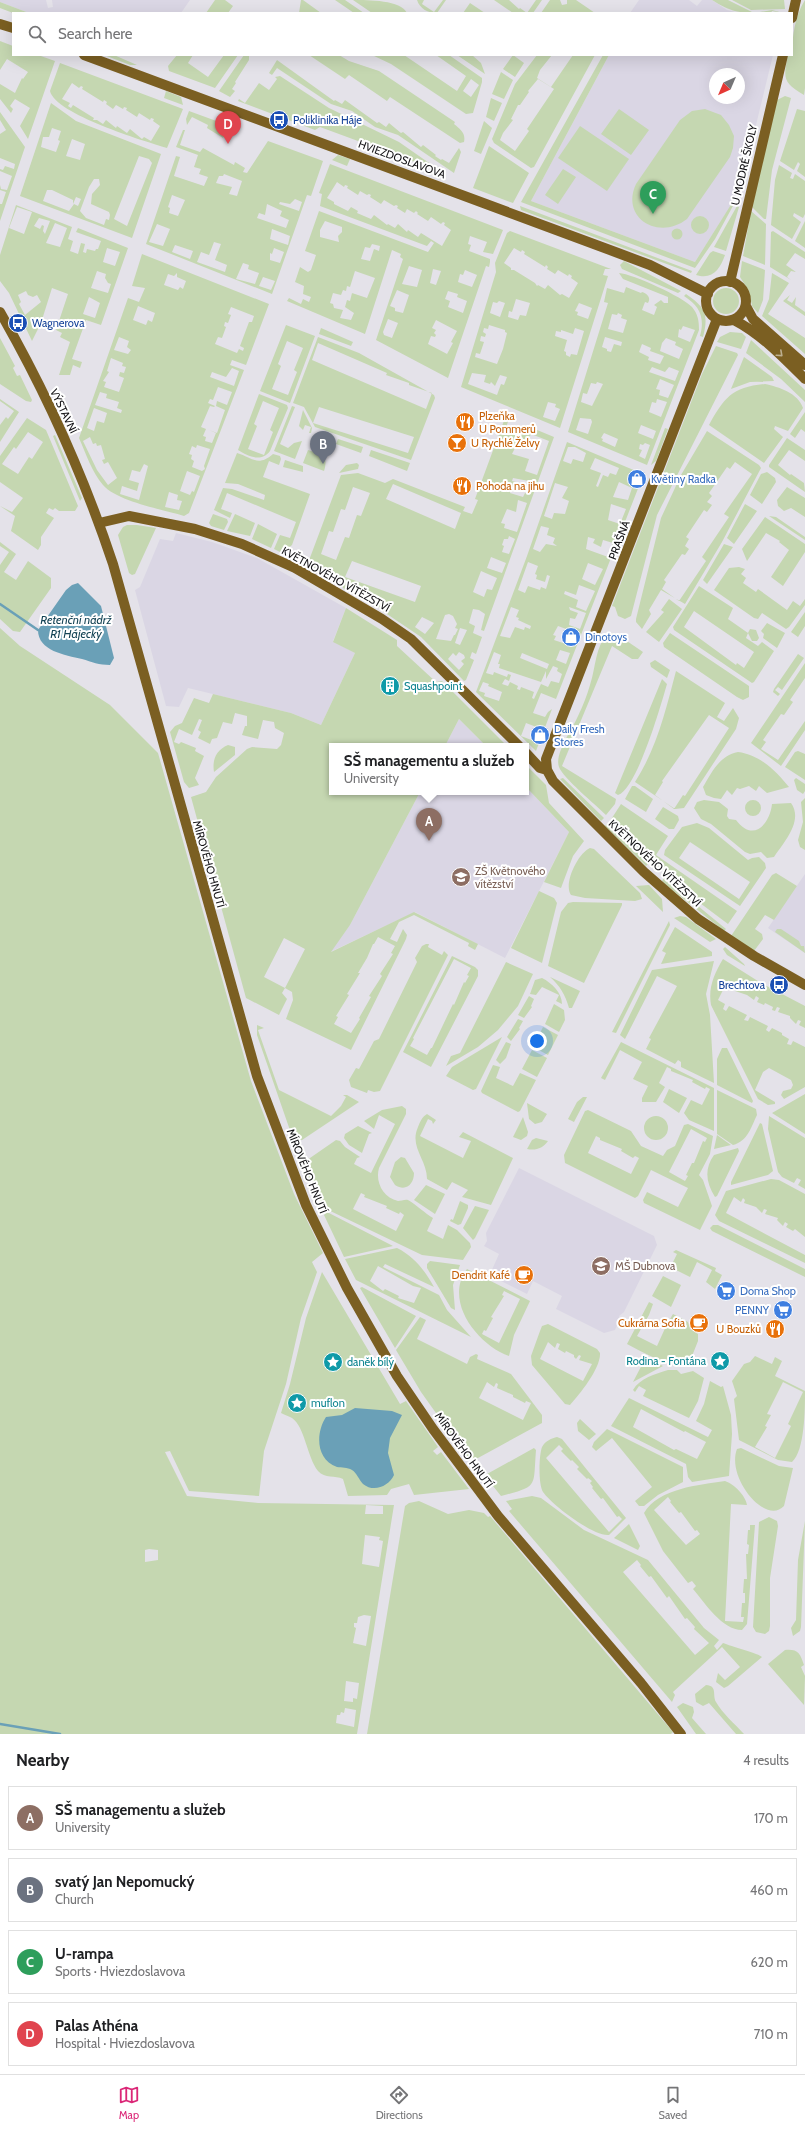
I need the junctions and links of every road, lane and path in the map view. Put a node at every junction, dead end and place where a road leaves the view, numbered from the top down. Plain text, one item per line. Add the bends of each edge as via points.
1 (796, 0) edge
2 (793, 14) edge
3 (0, 24) edge
4 (12, 28) edge
5 (87, 56) edge
6 (783, 56) edge
7 (730, 282) junction
8 (708, 294) junction
9 (746, 306) junction
10 (0, 312) edge
11 (717, 319) junction
12 (734, 320) junction
13 (805, 365) edge
14 (805, 379) edge
15 (99, 522) junction
16 (516, 743) edge
17 (529, 756) edge
18 (547, 770) junction
19 (805, 985) edge
20 (682, 1734) edge

1 - 2 street
3 - 4 street
5 - 8 street, HVIEZDOSLAVOVA via 618,253
6 - 7 street, U MODRÉ ŠKOLY
7 - 8 street via 717,284
7 - 9 street via 743,291
8 - 11 street via 707,307
9 - 12 street via 742,314
9 - 13 street via 753,318
10 - 15 street, VÝSTAVNÍ via 61,432
11 - 12 street
11 - 18 street, PRAŠNÁ via 546,759
12 -> 14 street via 769,344
15 - 16 street, KVĚTNOVÉHO VÍTĚZSTVÍ via 129,516 180,526 242,544 295,568 411,639
15 - 20 street, MÍROVÉHO HNUTÍ via 257,1076 290,1164 329,1254 397,1376 466,1476
17 - 18 street, KVĚTNOVÉHO VÍTĚZSTVÍ via 540,768
18 - 19 street, KVĚTNOVÉHO VÍTĚZSTVÍ via 553,781 644,872 678,902 723,937

